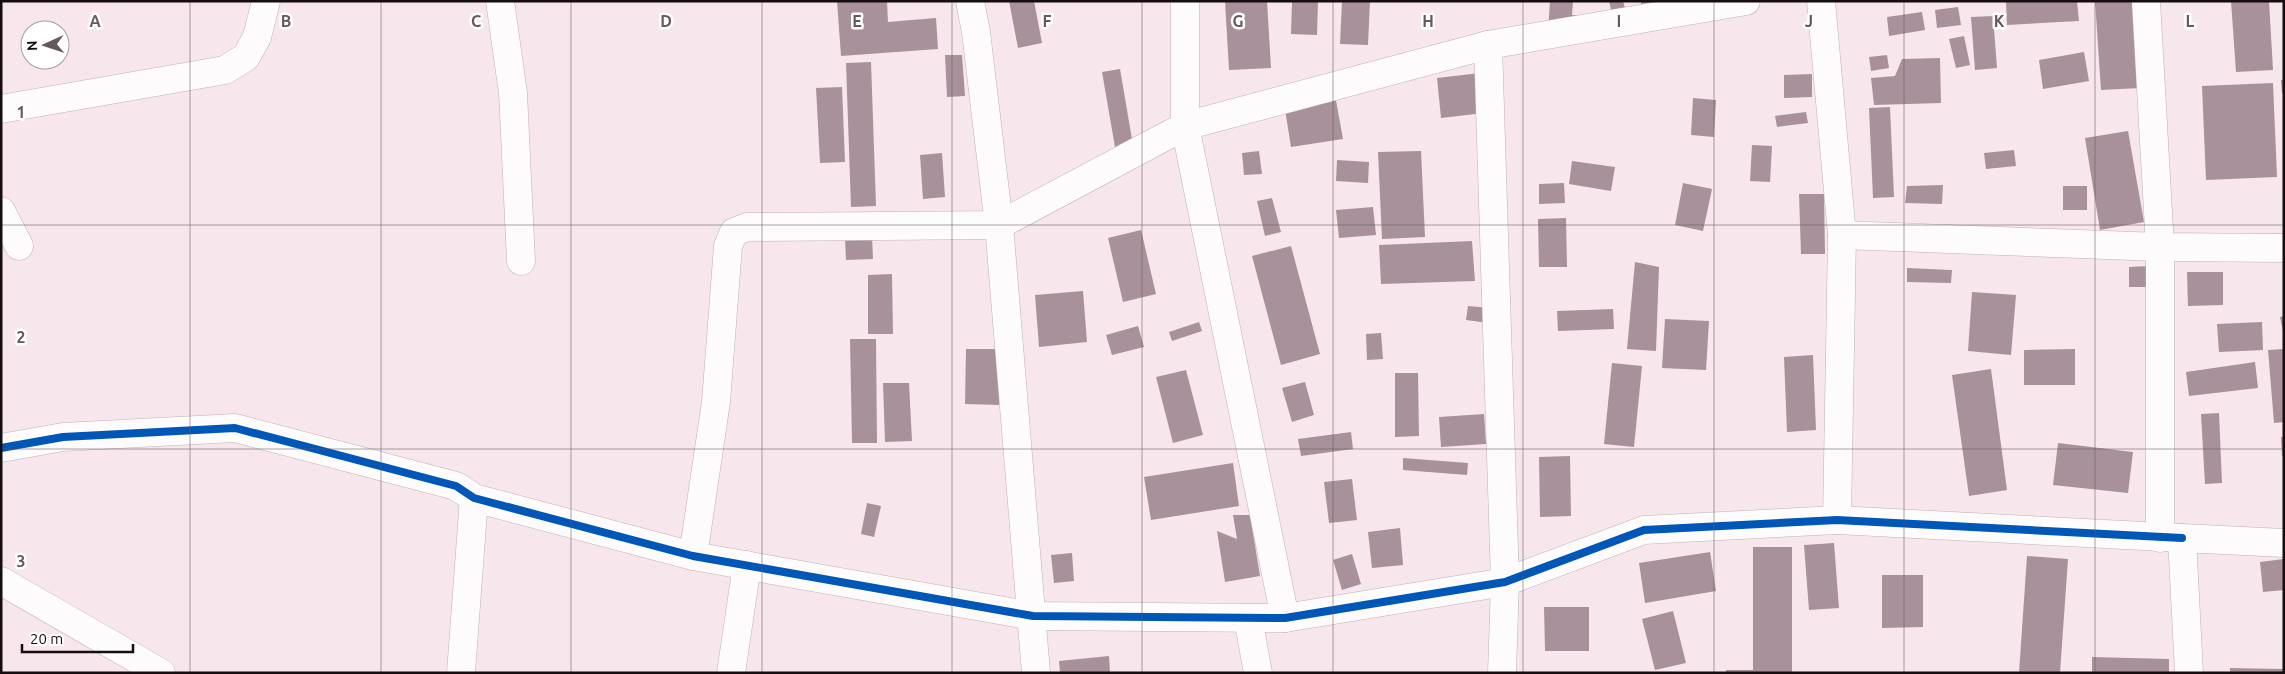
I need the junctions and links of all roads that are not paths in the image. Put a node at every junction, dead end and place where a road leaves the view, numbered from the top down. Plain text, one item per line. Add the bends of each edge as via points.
1 (266, 1) edge
2 (500, 1) edge
3 (970, 1) edge
4 (1185, 1) edge
5 (1746, 1) edge
6 (1821, 1) edge
7 (2146, 1) edge
8 (1488, 45) junction
9 (1, 109) edge
10 (1185, 126) junction
11 (1, 211) edge
12 (999, 225) junction
13 (1842, 234) junction
14 (19, 246) dead end
15 (2160, 247) junction
16 (2284, 248) edge
17 (521, 261) dead end
18 (1, 448) edge
19 (474, 498) junction
20 (1838, 520) junction
21 (2171, 538) junction
22 (2284, 543) edge
23 (693, 556) junction
24 (746, 565) junction
25 (1, 581) edge
26 (1505, 582) junction
27 (1033, 616) junction
28 (1248, 618) junction
29 (1285, 618) junction
30 (161, 673) edge
31 (461, 673) edge
32 (731, 673) edge
33 (1036, 673) edge
34 (1258, 673) edge
35 (1502, 673) edge
36 (2189, 673) edge

1 - 9 street via 257,37 246,57 225,70
2 - 17 street via 513,93
3 - 12 street
4 - 10 street
5 - 8 street
6 - 13 street
7 - 15 street
8 - 10 street
8 - 26 street
10 - 12 street
10 - 29 street
11 - 14 street
12 - 23 street via 747,227 734,232 728,246 716,402
12 - 27 street
13 - 15 street
13 - 20 street
15 - 16 street
15 - 21 street
18 - 19 street via 62,437 235,428 456,486
19 - 23 street
19 - 31 street
20 - 21 street
20 - 26 street via 1644,530
21 - 22 street
21 - 36 street
23 - 24 street
24 - 27 street
24 - 32 street
25 - 30 street
26 - 29 street
26 - 35 street
27 - 28 street
27 - 33 street
28 - 29 street
28 - 34 street

